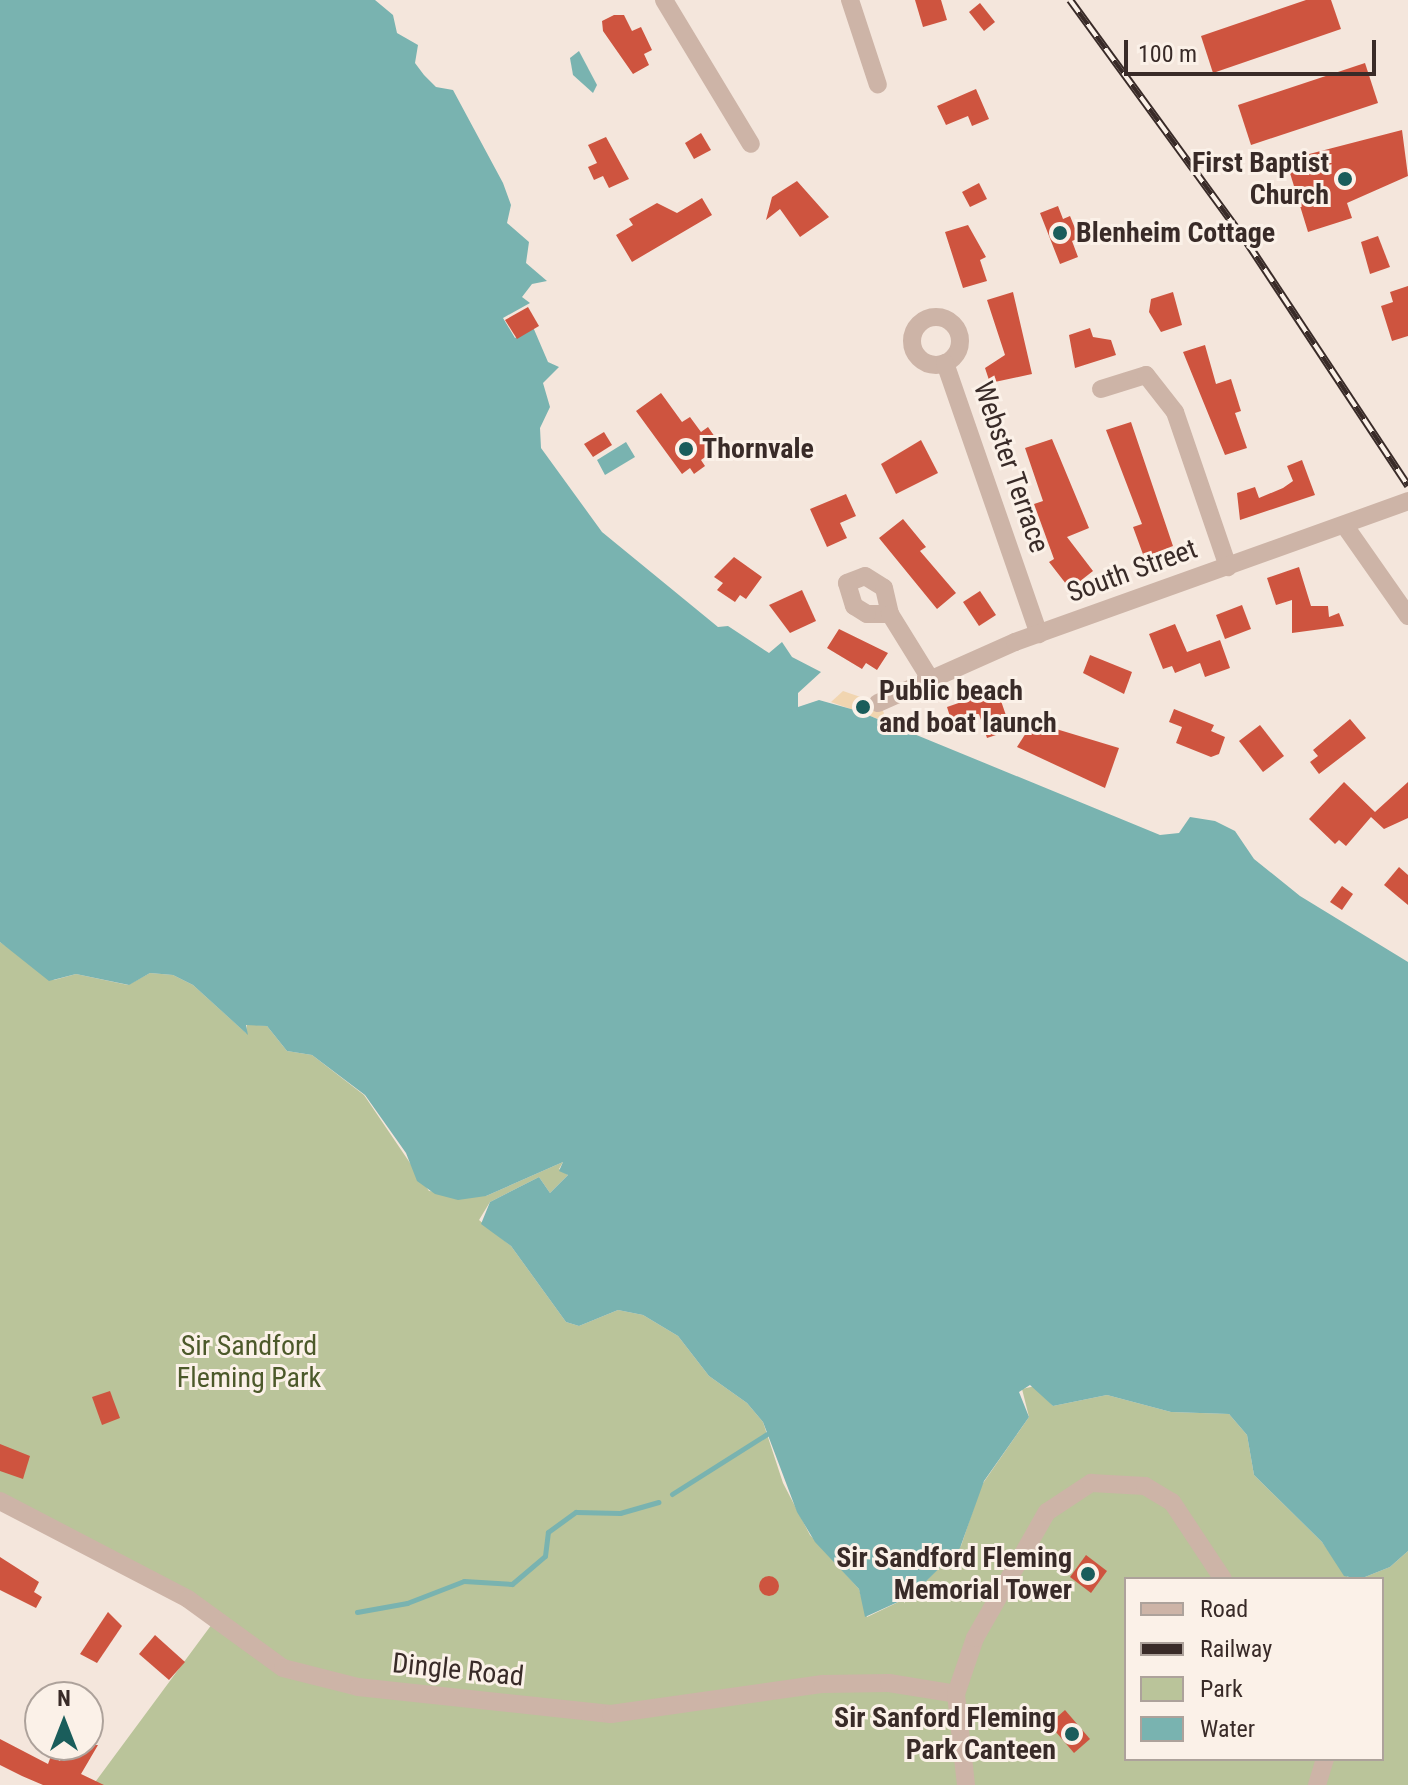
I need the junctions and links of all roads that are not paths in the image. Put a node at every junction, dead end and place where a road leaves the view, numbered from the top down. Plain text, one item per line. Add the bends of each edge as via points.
1 (664, 0) edge
2 (850, 0) edge
3 (878, 85) dead end
4 (751, 144) dead end
5 (945, 363) dead end
6 (1101, 389) dead end
7 (1408, 501) edge
8 (1353, 522) junction
9 (1228, 567) junction
10 (890, 614) dead end
11 (1408, 616) edge
12 (1039, 634) junction
13 (929, 677) junction
14 (878, 703) dead end
15 (0, 1501) edge
16 (1222, 1577) edge
17 (956, 1694) junction
18 (1324, 1761) edge
19 (966, 1785) edge
20 (1317, 1785) edge

1 - 4 street
2 - 3 street
5 - 12 street, Webster Terrace
6 - 9 street via 1146,375 1175,412
7 - 8 street, South Street
8 - 9 street, South Street
8 - 11 street
9 - 12 street, South Street
10 - 13 street
12 - 13 street, South Street
13 - 14 street, South Street
15 - 17 street, Dingle Road via 188,1599 283,1668 358,1687 611,1714 823,1684 889,1683
16 - 17 street via 1172,1502 1145,1486 1091,1483 1047,1512 975,1638
17 - 19 street
18 - 20 street

